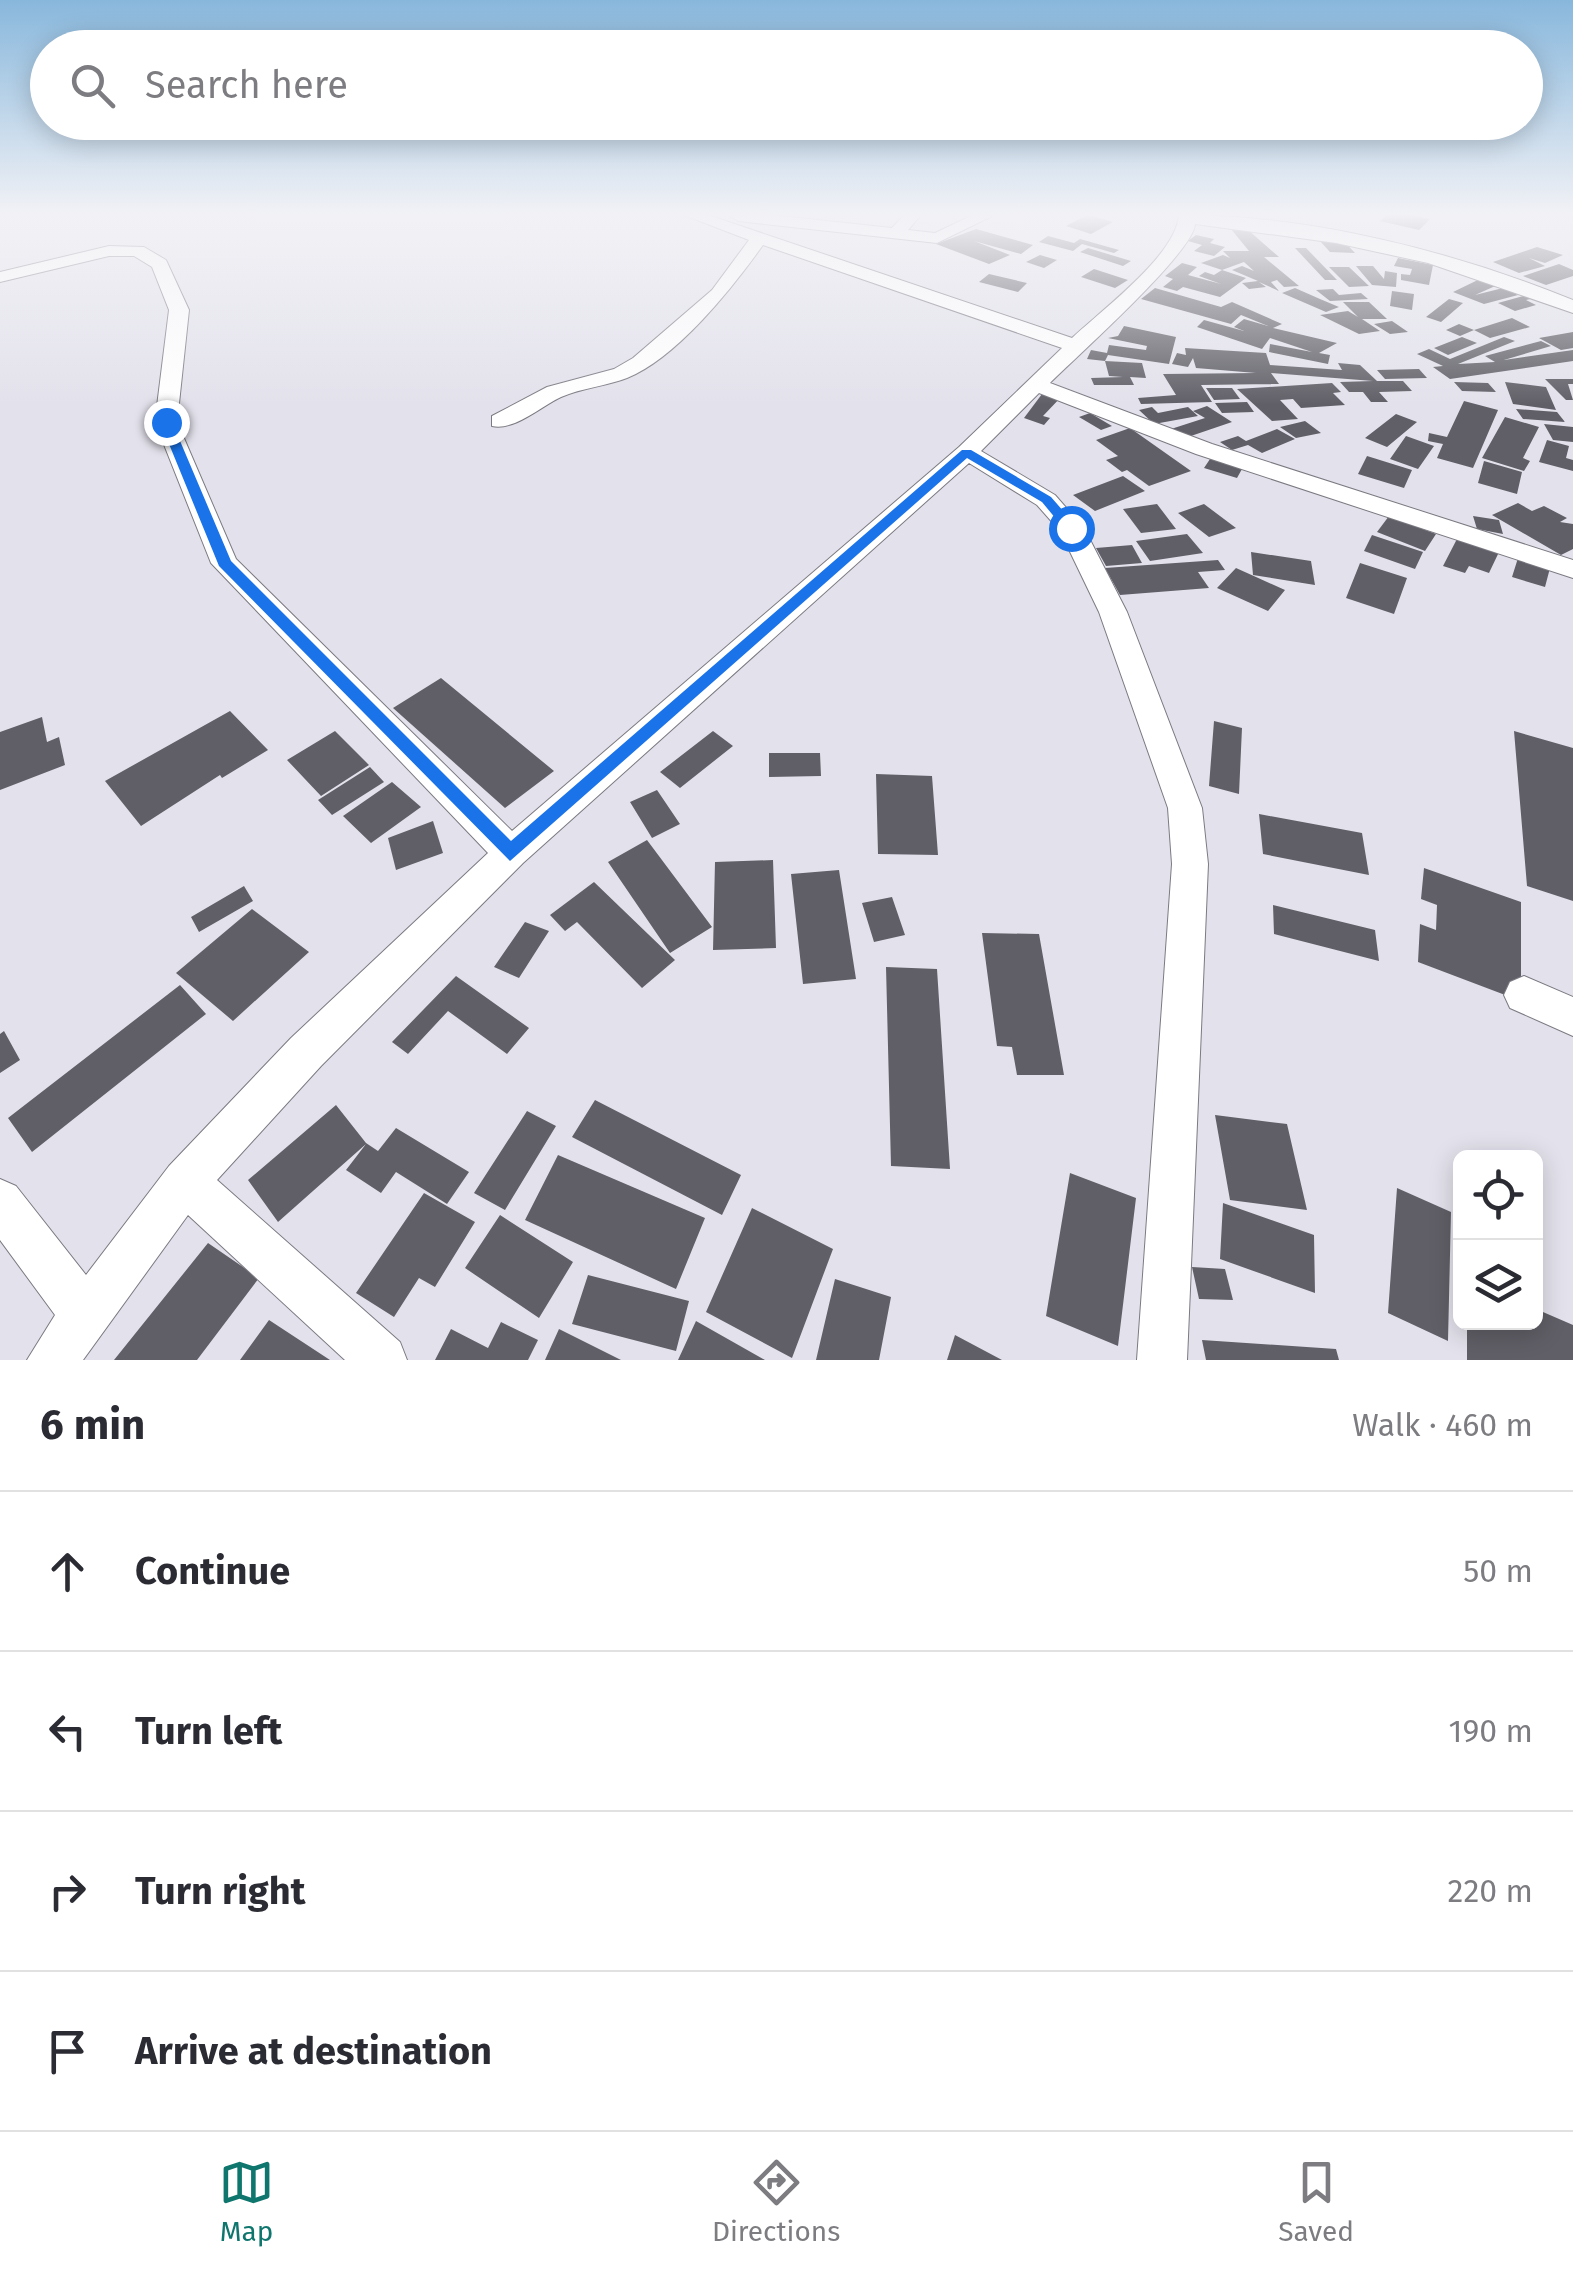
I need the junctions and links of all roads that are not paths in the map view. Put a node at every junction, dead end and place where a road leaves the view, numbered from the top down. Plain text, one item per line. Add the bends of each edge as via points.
1 (166, 278) edge
2 (730, 278) edge
3 (878, 278) edge
4 (1145, 278) edge
5 (1497, 278) edge
6 (1568, 300) edge
7 (1076, 346) junction
8 (1034, 384) junction
9 (500, 421) dead end
10 (966, 452) junction
11 (1573, 570) edge
12 (510, 853) junction
13 (1524, 995) dead end
14 (1573, 1018) edge
15 (185, 1182) junction
16 (0, 1202) edge
17 (85, 1314) junction
18 (52, 1360) edge
19 (382, 1360) edge
20 (1162, 1360) edge

1 - 12 street via 180,310 166,422 224,563
2 - 9 street via 640,362
3 - 7 street
4 - 7 street
5 - 6 street
7 - 8 street
8 - 10 street
8 - 11 street via 1204,449
10 - 12 street
10 - 20 street via 1046,500 1071,528 1113,612 1185,808 1190,864
12 - 15 street via 306,1052
13 - 14 street
15 - 17 street
15 - 19 street
16 - 17 street
17 - 18 street

